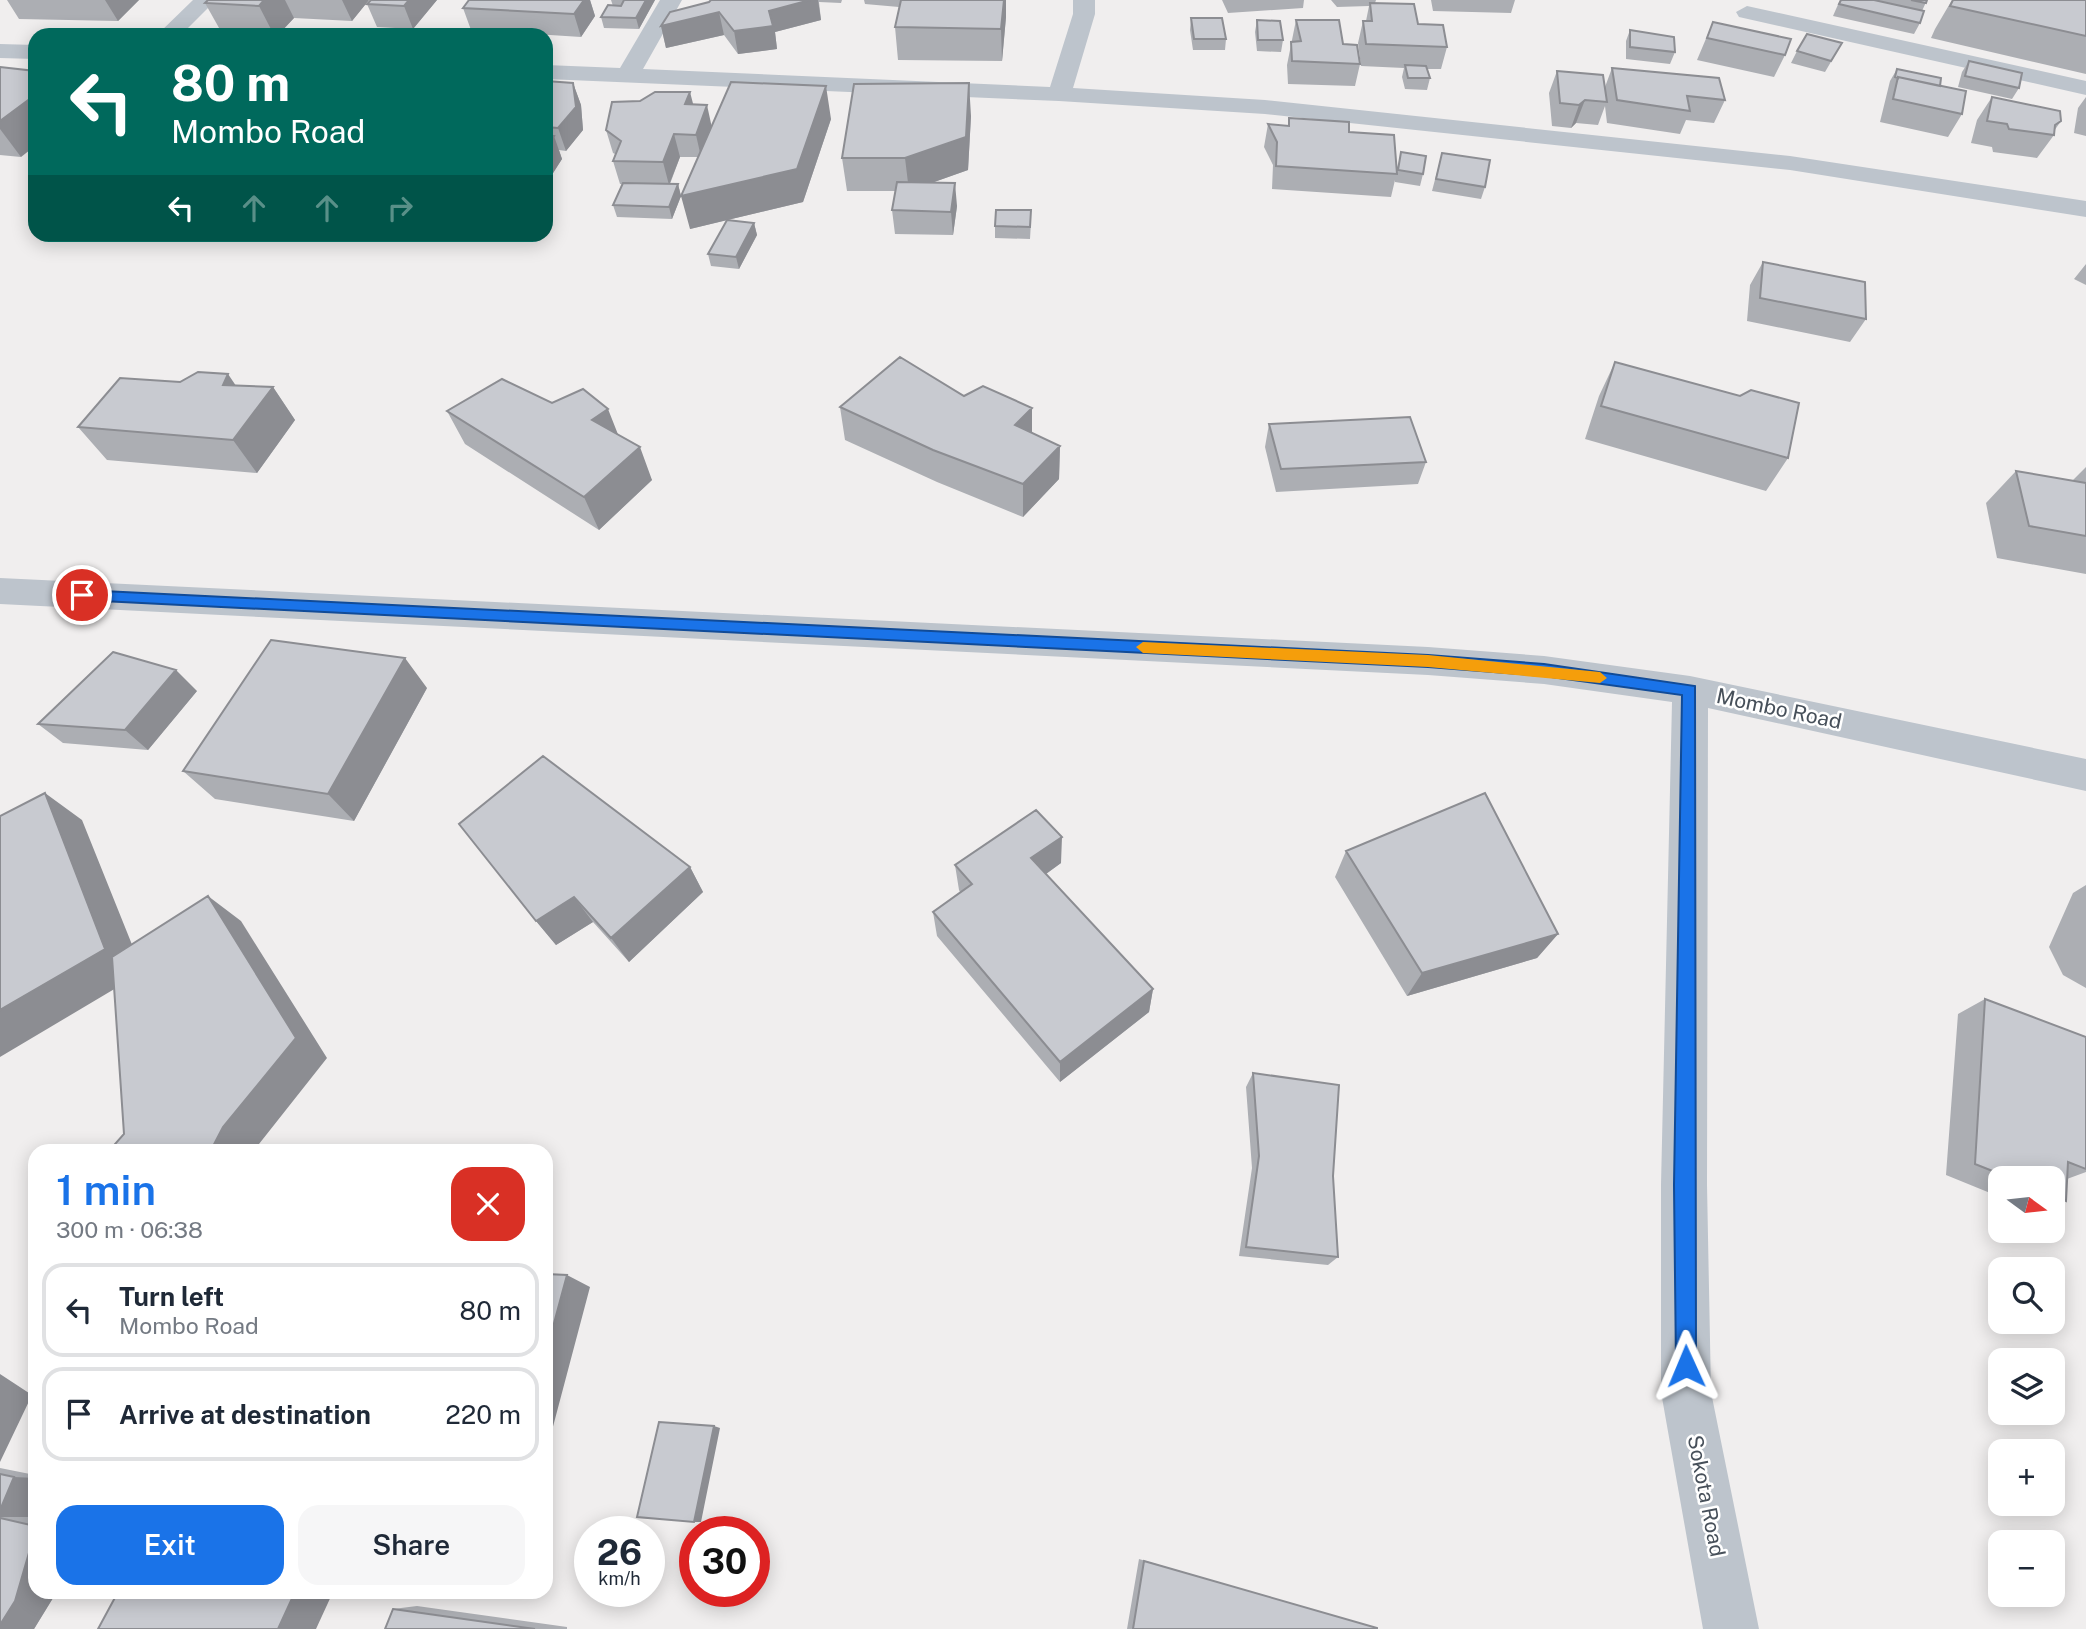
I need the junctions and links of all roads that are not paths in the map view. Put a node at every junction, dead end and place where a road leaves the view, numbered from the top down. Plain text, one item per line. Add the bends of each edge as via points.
1 (205, 0) edge
2 (671, 0) edge
3 (1084, 0) edge
4 (1747, 12) dead end
5 (175, 28) edge
6 (0, 51) edge
7 (28, 52) edge
8 (553, 72) edge
9 (628, 75) junction
10 (2086, 88) edge
11 (1059, 94) junction
12 (2086, 209) edge
13 (0, 591) edge
14 (1689, 690) junction
15 (2086, 775) edge
16 (1731, 1629) edge

1 - 5 street
2 - 9 street
3 - 11 street via 1084,14
4 - 10 street
6 - 7 street
8 - 9 street
9 - 11 street
11 - 12 street via 1427,122 1790,163
13 - 14 street, Mombo Road via 1428,661 1544,670
14 - 15 street, Mombo Road
14 - 16 street, Sokota Road via 1686,1392

